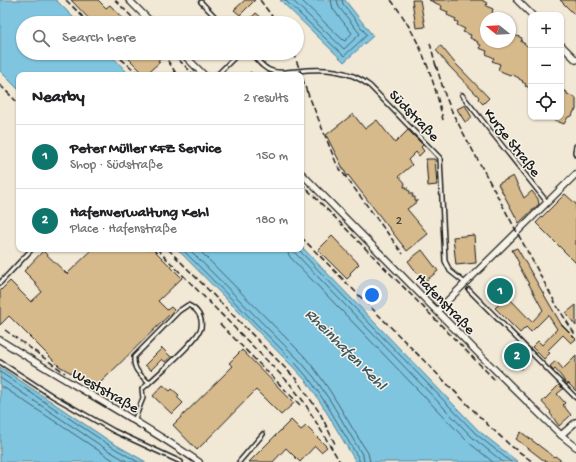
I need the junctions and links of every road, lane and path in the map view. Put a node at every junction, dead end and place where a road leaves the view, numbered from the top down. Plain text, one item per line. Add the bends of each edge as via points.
1 (129, 0) edge
2 (517, 0) edge
3 (201, 2) dead end
4 (529, 12) edge
5 (145, 16) edge
6 (214, 16) edge
7 (564, 48) edge
8 (189, 60) edge
9 (232, 60) edge
10 (258, 60) edge
11 (576, 60) edge
12 (201, 72) edge
13 (220, 72) edge
14 (272, 72) edge
15 (280, 72) edge
16 (462, 95) dead end
17 (576, 146) edge
18 (576, 155) edge
19 (576, 174) edge
20 (304, 176) edge
21 (547, 202) junction
22 (29, 252) edge
23 (0, 283) edge
24 (465, 283) junction
25 (469, 290) dead end
26 (437, 311) junction
27 (0, 340) edge
28 (0, 362) edge
29 (149, 382) junction
30 (576, 398) edge
31 (134, 420) junction
32 (576, 422) edge
33 (264, 434) dead end
34 (561, 435) junction
35 (576, 447) edge
36 (181, 462) edge
37 (199, 462) edge
38 (239, 462) edge

1 - 5 street
2 - 4 street
3 - 6 lane
7 - 11 street
8 - 12 street
9 - 13 lane
10 - 14 lane, Südstraße
15 - 24 lane, Südstraße via 333,70 360,78 440,158 445,261 450,271
16 - 21 lane, Kurze Straße
17 - 18 lane
19 - 21 street
20 - 26 street, Hafenstraße
21 - 24 street
22 - 23 lane
24 - 26 street
25 - 30 lane
26 - 34 street, Hafenstraße
27 - 31 street, Weststraße
28 - 36 lane via 114,431
29 - 29 lane via 194,339 200,328 200,316 194,308 188,305 179,311 134,357 133,364
29 - 31 lane via 142,389 143,398
31 - 37 street, Weststraße
32 - 34 street
33 - 38 lane
34 - 35 street, Hafenstraße

